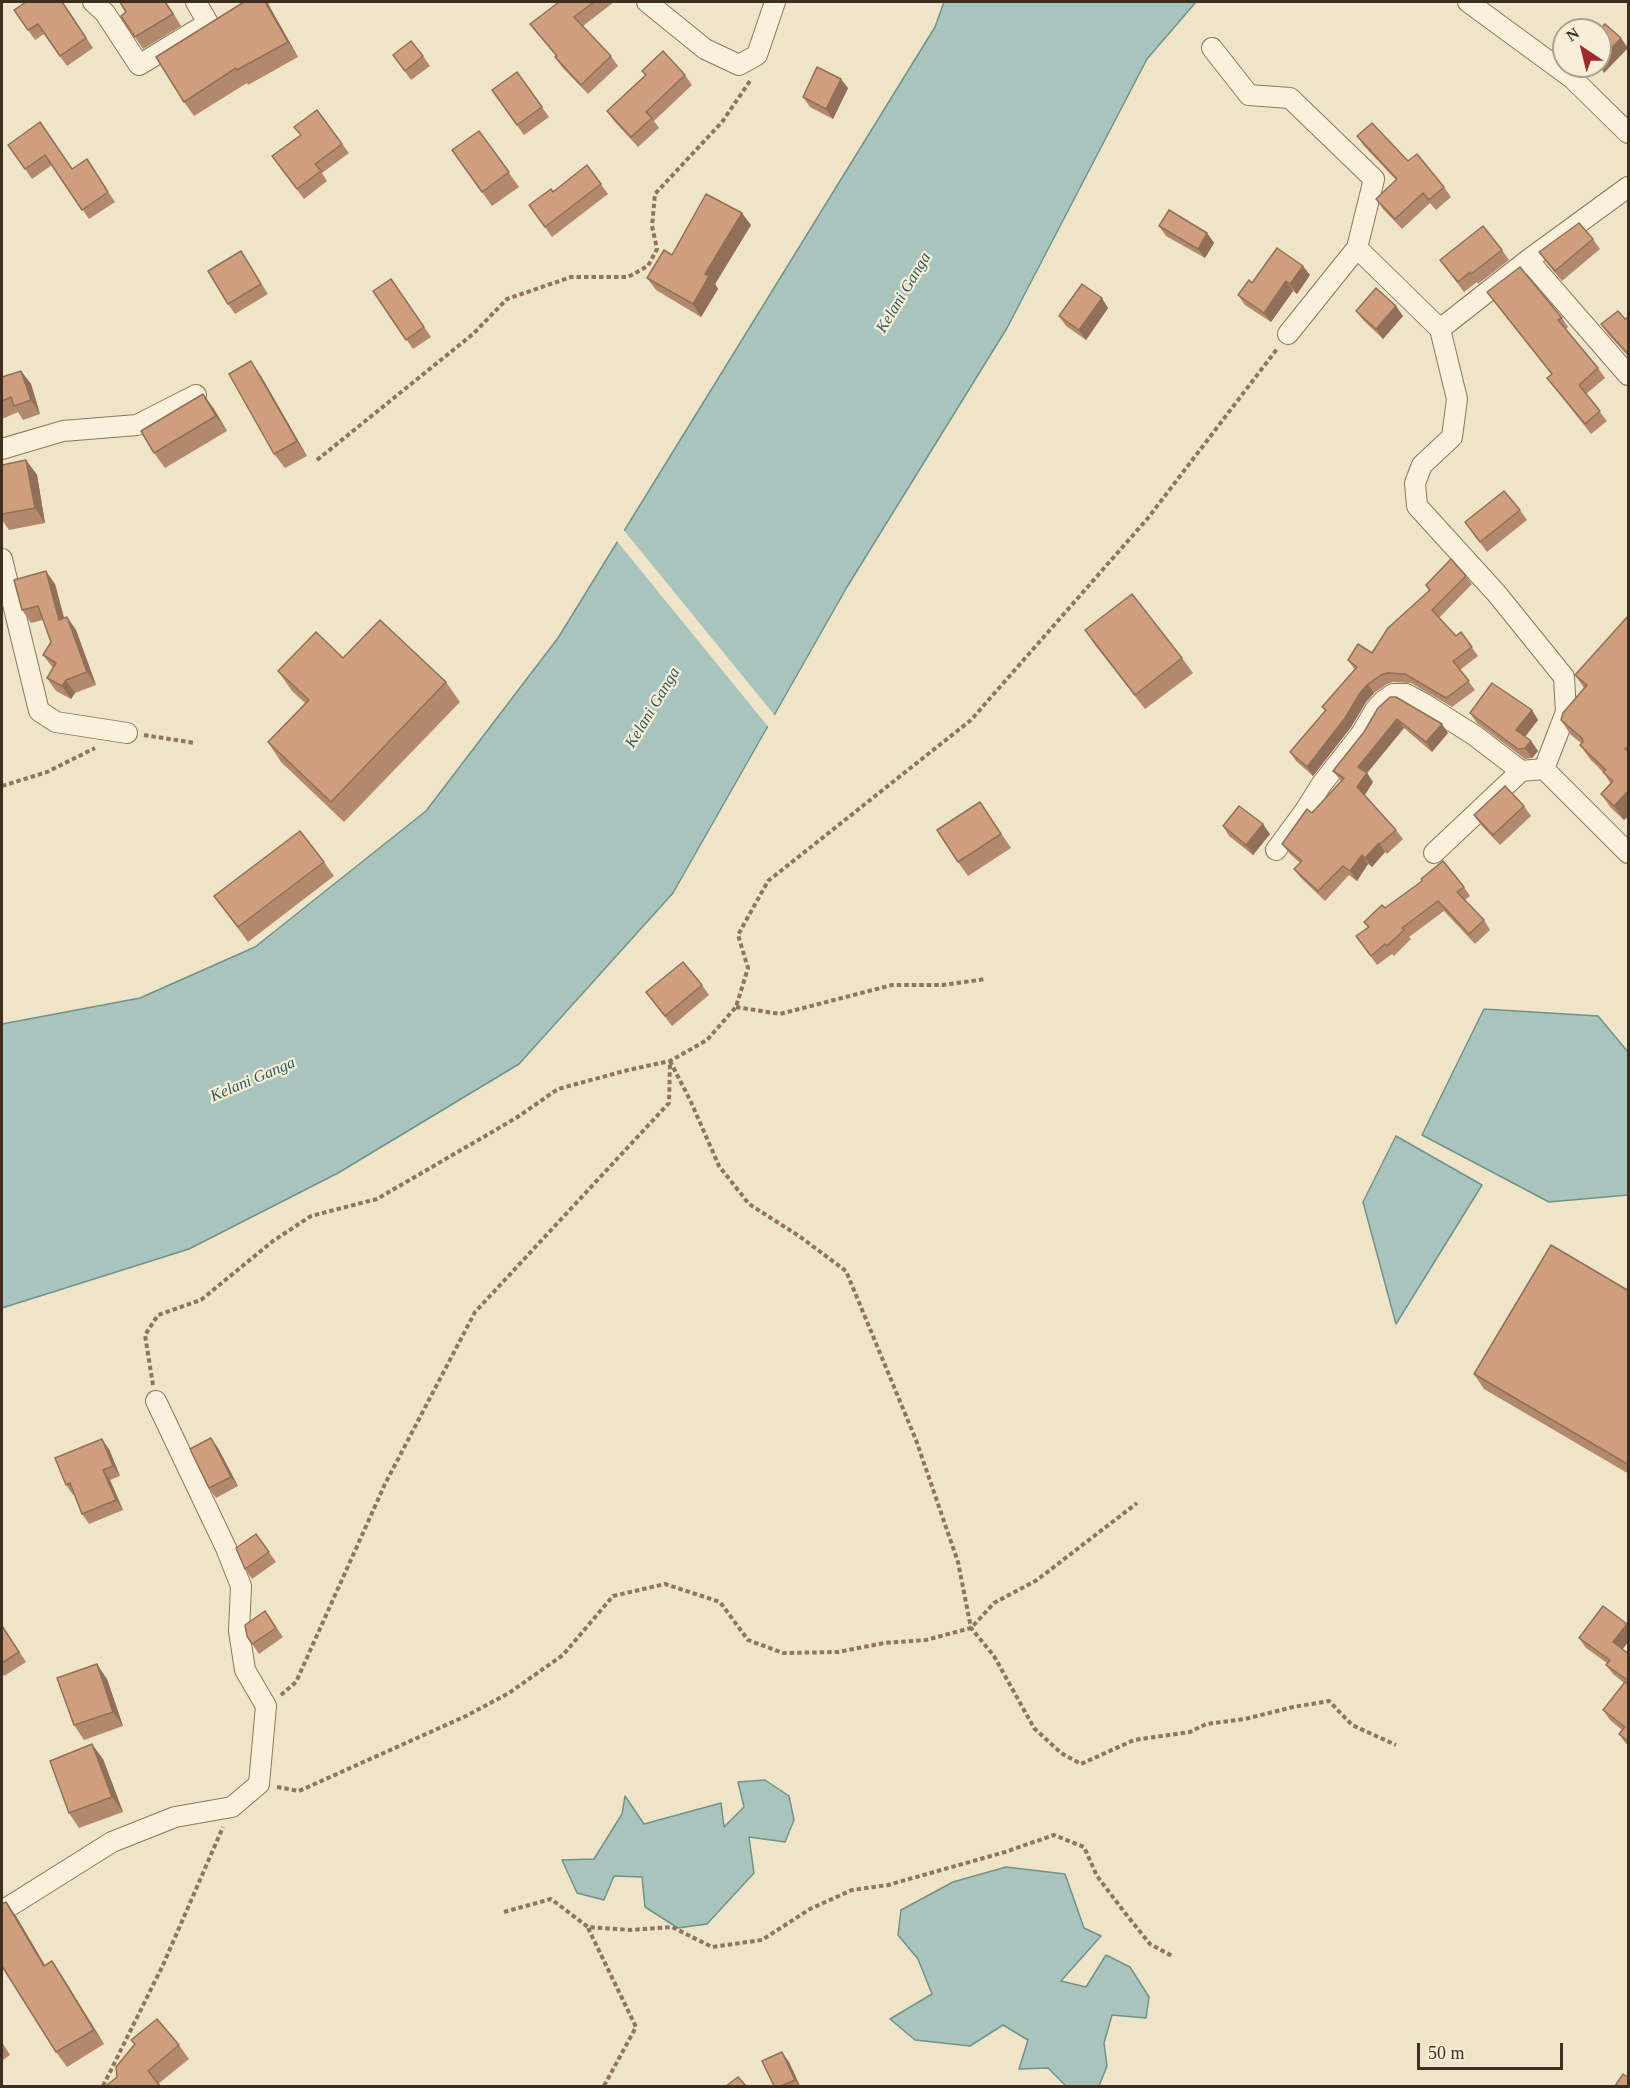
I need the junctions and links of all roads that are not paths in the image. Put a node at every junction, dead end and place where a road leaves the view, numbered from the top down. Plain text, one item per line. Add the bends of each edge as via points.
1 (93, 2) edge
2 (196, 2) edge
3 (647, 2) edge
4 (775, 2) edge
5 (1468, 2) edge
6 (1212, 48) dead end
7 (1629, 133) edge
8 (1629, 187) edge
9 (1357, 248) junction
10 (1528, 260) junction
11 (1440, 329) junction
12 (1288, 334) road end
13 (1629, 375) edge
14 (196, 395) edge
15 (2, 449) edge
16 (2, 559) edge
17 (127, 733) road end
18 (1544, 769) junction
19 (1521, 771) junction
20 (1275, 850) dead end
21 (1434, 853) dead end
22 (1629, 853) edge
23 (156, 1401) road end
24 (2, 1911) edge

1 - 2 street via 105,13 139,65 208,23
3 - 4 street via 705,49 739,65 757,55
5 - 7 street via 1573,79
6 - 9 street via 1249,95 1290,98 1374,179
8 - 10 street
9 - 11 street
9 - 12 street
10 - 11 street
10 - 13 street
11 - 18 street via 1457,399 1452,437 1422,465 1415,483 1417,506 1497,594 1564,677 1566,712
14 - 15 street via 136,425 63,431
16 - 17 street via 39,711 56,722
18 - 19 street
18 - 22 street
19 - 20 street via 1443,716 1406,694 1394,694 1375,710
19 - 21 street
23 - 24 street via 241,1586 239,1631 245,1670 266,1706 259,1784 232,1807 175,1818 112,1842

